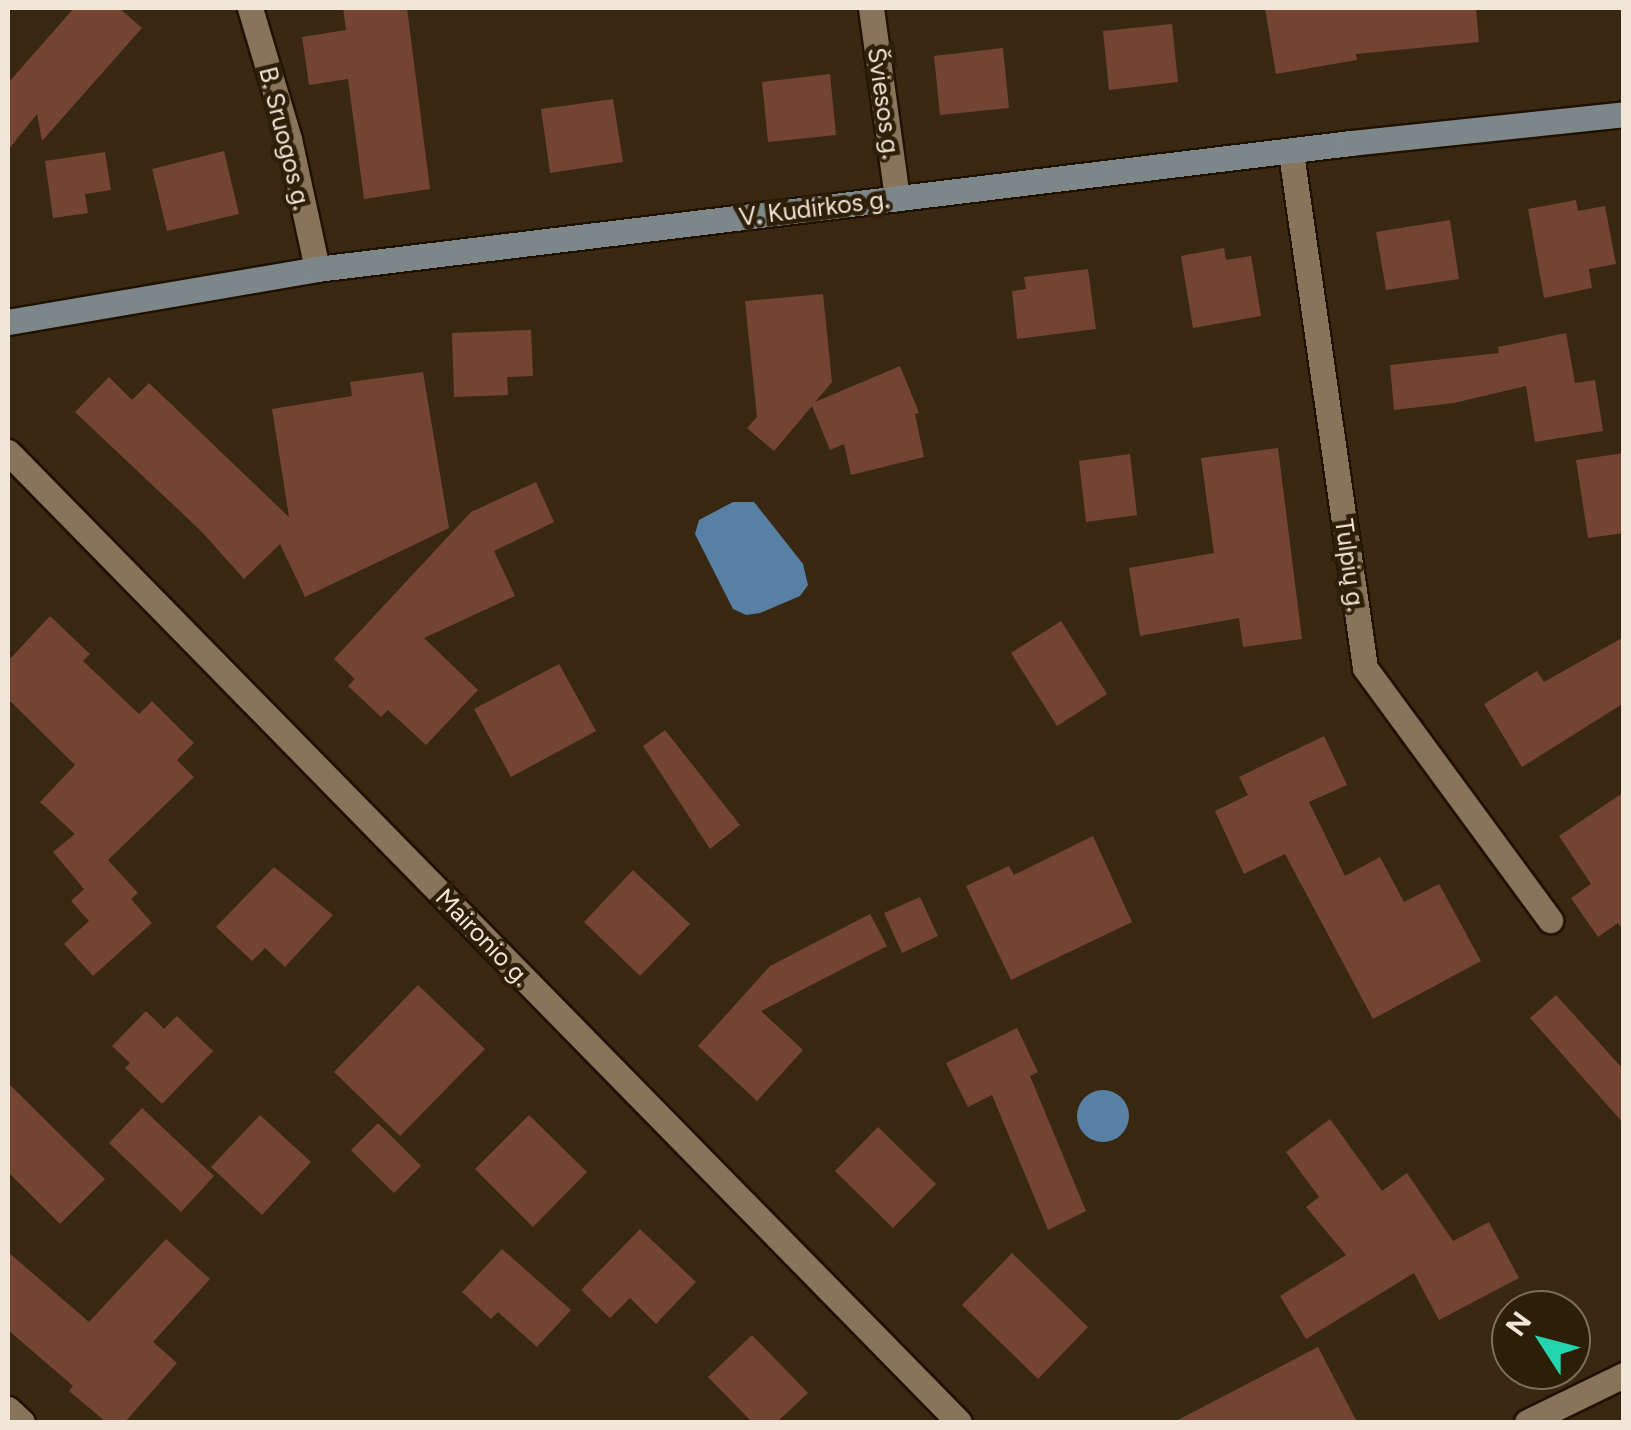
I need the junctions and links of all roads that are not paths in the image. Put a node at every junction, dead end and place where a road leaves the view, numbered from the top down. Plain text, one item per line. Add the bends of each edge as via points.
1 (250, 8) edge
2 (871, 8) edge
3 (1624, 114) edge
4 (1290, 152) junction
5 (897, 198) junction
6 (317, 269) junction
7 (8, 322) edge
8 (8, 452) edge
9 (1550, 920) dead end
10 (1624, 1376) edge
11 (8, 1409) edge
12 (22, 1422) edge
13 (959, 1422) edge
14 (1527, 1422) edge

1 - 6 street, B. Sruogos g. via 289,139
2 - 5 street, Šviesos g.
3 - 4 main road, V. Kudirkos g.
4 - 5 main road, V. Kudirkos g.
4 - 9 street, Tulpių g. via 1365,668
5 - 6 main road, V. Kudirkos g.
6 - 7 main road, V. Kudirkos g.
8 - 13 street, Maironio g.
10 - 14 street
11 - 12 street

